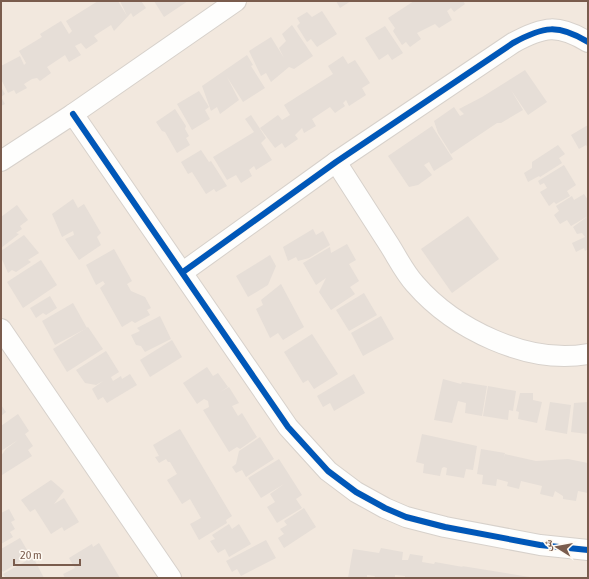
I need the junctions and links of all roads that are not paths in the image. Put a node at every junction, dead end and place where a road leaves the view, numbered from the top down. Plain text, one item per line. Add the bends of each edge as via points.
1 (236, 1) edge
2 (588, 42) edge
3 (73, 114) junction
4 (1, 161) edge
5 (336, 162) junction
6 (183, 272) junction
7 (1, 329) edge
8 (588, 354) edge
9 (588, 550) edge
10 (171, 578) edge

1 - 3 street
2 - 5 street via 570,32 549,29 530,34
3 - 4 street
3 - 6 street
5 - 6 street
5 - 8 street via 414,284 445,313 482,335 521,350 552,356
6 - 9 street via 288,427 328,471 356,492 406,517 445,527 540,545
7 - 10 street

